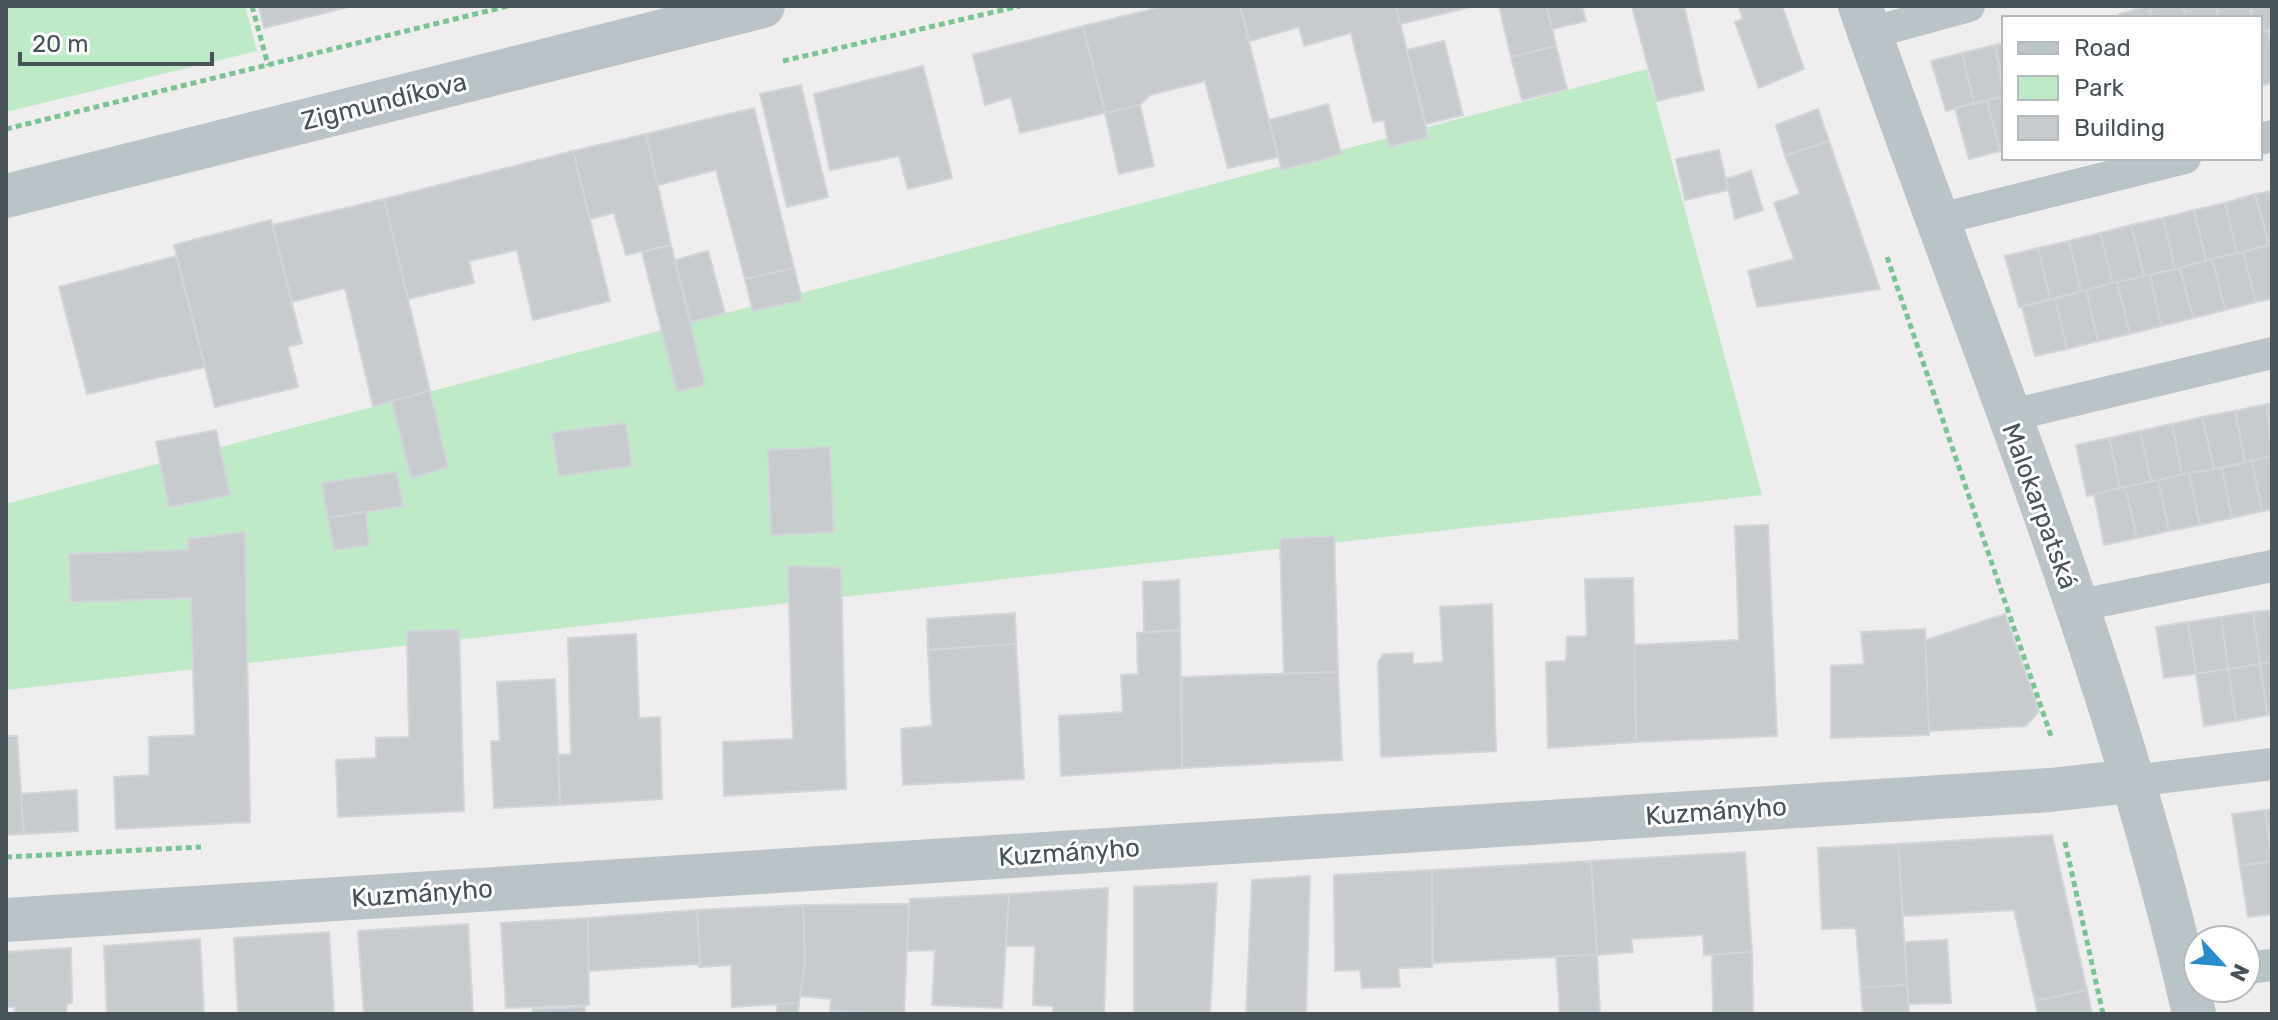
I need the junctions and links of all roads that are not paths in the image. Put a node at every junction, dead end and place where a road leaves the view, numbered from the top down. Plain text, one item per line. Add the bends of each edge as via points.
1 (763, 6) edge
2 (1969, 6) edge
3 (1865, 20) edge
4 (2177, 160) edge
5 (6, 196) edge
6 (1936, 220) junction
7 (2272, 353) edge
8 (2008, 416) junction
9 (2272, 566) edge
10 (2076, 606) junction
11 (2272, 764) edge
12 (2132, 781) junction
13 (6, 920) edge
14 (2182, 951) edge

1 - 5 street, Zigmundíkova
2 - 3 lane
3 - 6 street, Malokarpatská
4 - 6 lane
6 - 8 street, Malokarpatská
7 - 8 lane
8 - 10 street, Malokarpatská
9 - 10 lane
10 - 12 street, Malokarpatská
11 - 12 lane
12 - 13 street, Kuzmányho
12 - 14 street, Malokarpatská

